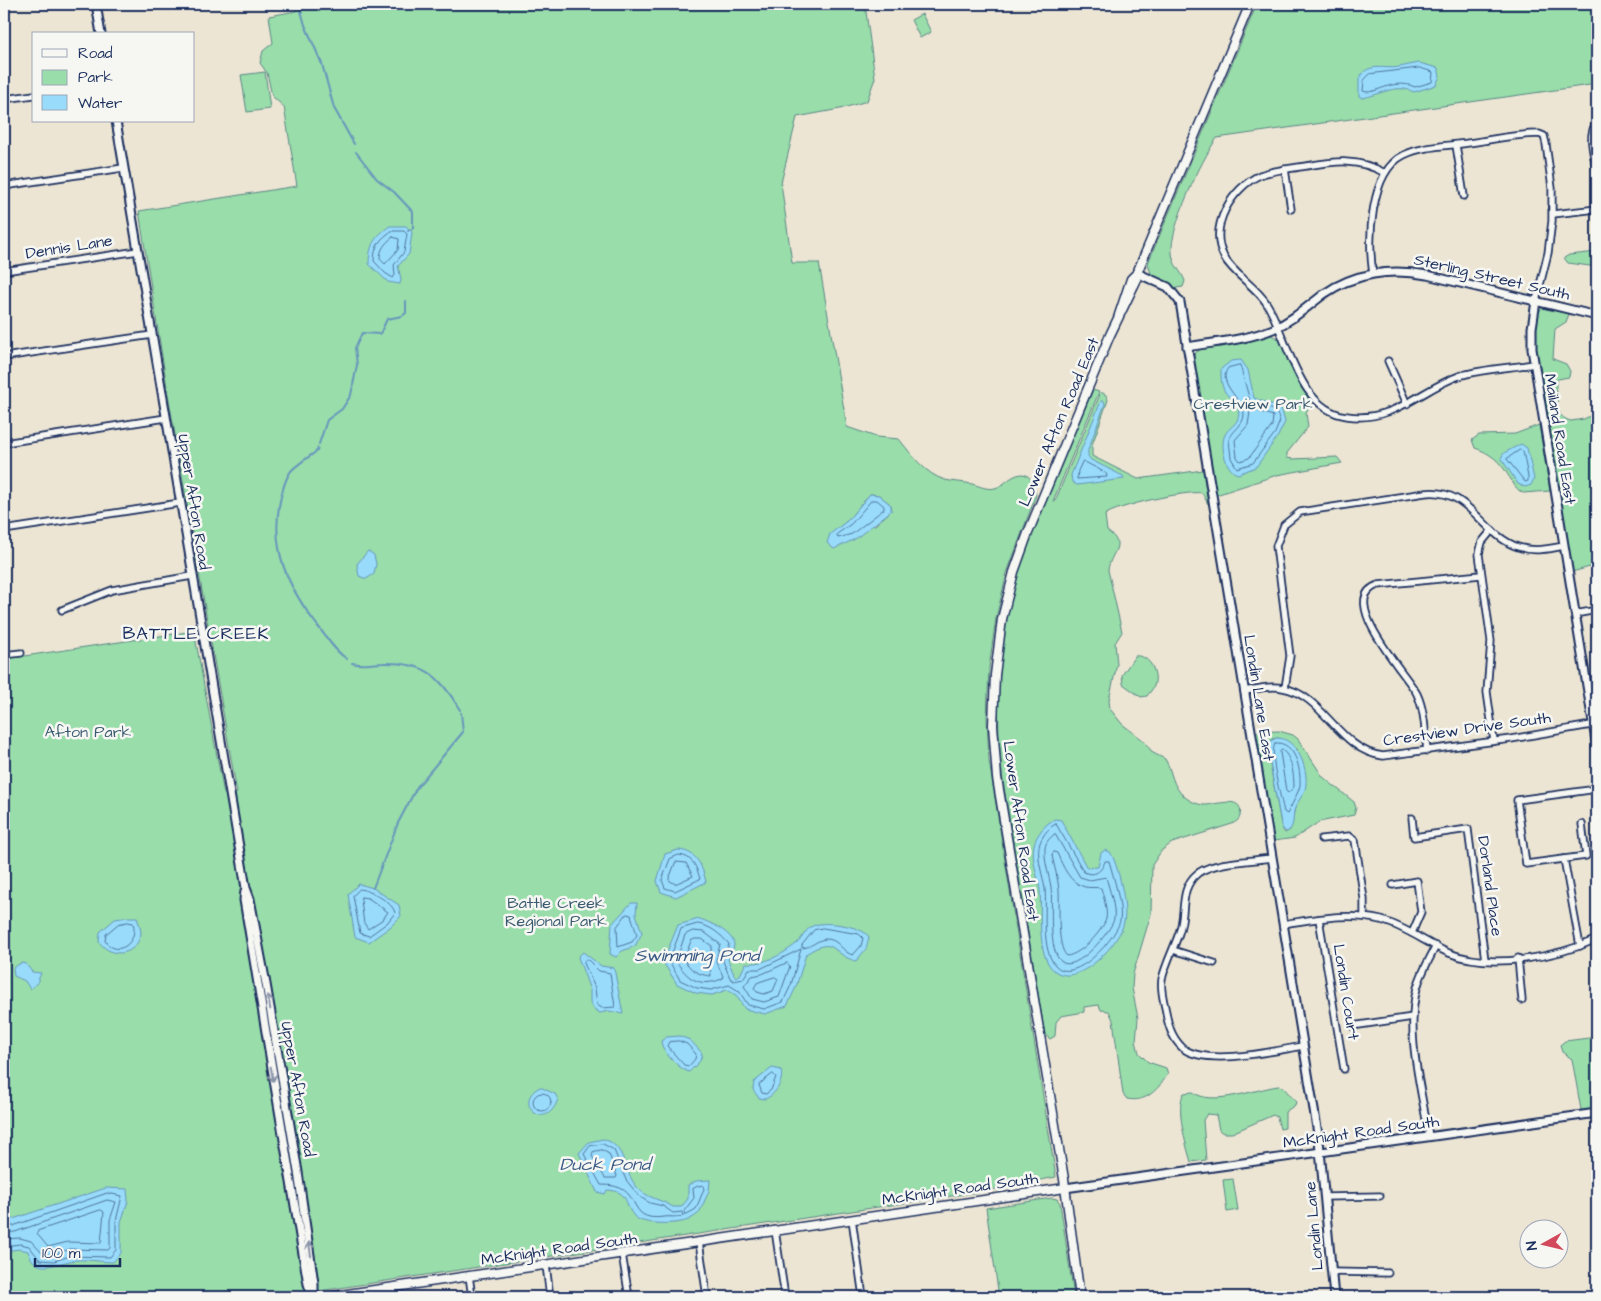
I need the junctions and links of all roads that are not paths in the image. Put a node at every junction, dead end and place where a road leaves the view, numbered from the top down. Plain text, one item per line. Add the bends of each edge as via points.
1 (96, 4) edge
2 (1250, 4) edge
3 (101, 32) edge
4 (32, 95) edge
5 (4, 99) edge
6 (116, 122) edge
7 (1597, 123) edge
8 (1456, 145) junction
9 (123, 168) junction
10 (1285, 170) junction
11 (1597, 172) edge
12 (1385, 173) junction
13 (4, 186) edge
14 (1464, 196) dead end
15 (1291, 209) dead end
16 (1597, 209) edge
17 (1553, 214) junction
18 (138, 251) junction
19 (4, 271) edge
20 (1137, 273) junction
21 (1373, 274) junction
22 (1536, 301) junction
23 (1597, 316) edge
24 (1278, 326) junction
25 (152, 335) junction
26 (1187, 347) junction
27 (4, 357) edge
28 (1388, 361) dead end
29 (1534, 364) junction
30 (1407, 404) junction
31 (166, 418) junction
32 (4, 443) edge
33 (180, 503) junction
34 (4, 530) edge
35 (1492, 530) junction
36 (1564, 546) junction
37 (1482, 575) junction
38 (192, 576) junction
39 (62, 610) dead end
40 (1597, 610) edge
41 (1575, 614) junction
42 (21, 653) dead end
43 (4, 655) edge
44 (1285, 688) junction
45 (1244, 691) junction
46 (1595, 724) edge
47 (1494, 741) junction
48 (1597, 748) edge
49 (1427, 750) junction
50 (1597, 789) edge
51 (1412, 818) dead end
52 (1582, 824) dead end
53 (1321, 839) dead end
54 (1272, 858) junction
55 (1564, 859) junction
56 (1393, 885) dead end
57 (1364, 918) junction
58 (1319, 919) junction
59 (1283, 924) junction
60 (1412, 933) junction
61 (1597, 939) edge
62 (1436, 946) junction
63 (1580, 946) junction
64 (1173, 950) junction
65 (1518, 958) junction
66 (1485, 960) junction
67 (1214, 964) dead end
68 (1522, 1000) dead end
69 (1413, 1017) junction
70 (1352, 1026) dead end
71 (1303, 1046) junction
72 (1344, 1069) dead end
73 (1597, 1113) edge
74 (1429, 1137) junction
75 (1320, 1152) junction
76 (1066, 1188) junction
77 (1380, 1196) dead end
78 (1325, 1197) junction
79 (852, 1219) junction
80 (776, 1230) junction
81 (699, 1242) junction
82 (622, 1254) junction
83 (546, 1265) junction
84 (1332, 1272) junction
85 (1388, 1273) dead end
86 (469, 1276) junction
87 (392, 1288) junction
88 (313, 1297) edge
89 (326, 1297) edge
90 (394, 1297) edge
91 (472, 1297) edge
92 (550, 1297) edge
93 (629, 1297) edge
94 (707, 1297) edge
95 (785, 1297) edge
96 (863, 1297) edge
97 (1080, 1297) edge
98 (1334, 1297) edge

1 - 3 street
2 - 20 main road, Lower Afton Road East
4 - 5 street
6 - 9 street, Upper Afton Road
7 - 11 street via 1592,134
8 - 12 street via 1409,153 1397,159
8 - 14 street
8 - 17 street, Mailand Road East via 1543,135
9 - 13 street
9 - 18 street, Upper Afton Road
10 - 12 street via 1349,161 1366,164
10 - 15 street
10 - 24 street via 1260,175 1241,188 1225,211 1218,235 1224,258 1261,296
12 - 21 street via 1370,232
16 - 17 street
17 - 22 street, Mailand Road East via 1548,253
18 - 19 street, Dennis Lane
18 - 25 street, Upper Afton Road
20 - 26 street, Londin Lane East via 1167,286 1176,294
20 - 76 main road, Lower Afton Road East via 1120,305 1118,317 1014,572 1000,632 994,690 997,778
21 - 22 street, Sterling Street South via 1417,273
21 - 24 street, Sterling Street South via 1334,288
22 - 23 street, Sterling Street South
22 - 29 street, Mailand Road East via 1531,334
24 - 26 street, Sterling Street South via 1252,336
24 - 30 street via 1307,391 1325,409 1356,416 1384,412
25 - 27 street
25 - 31 street, Upper Afton Road
26 - 45 street, Londin Lane East
28 - 30 street
29 - 30 street via 1461,376
29 - 36 street, Mailand Road East
31 - 32 street
31 - 33 street, Upper Afton Road
33 - 34 street
33 - 38 street, Upper Afton Road
35 - 36 street via 1508,542 1524,548
35 - 37 street via 1480,546
35 - 44 street via 1464,502 1437,492 1308,510 1291,518 1280,531 1276,546 1290,651
36 - 41 street, Mailand Road East
37 - 47 street via 1491,648 1487,692
37 - 49 street via 1378,586 1366,596 1372,629 1419,698
38 - 39 street via 112,590
38 - 88 street, Upper Afton Road via 246,888 244,900 256,979 308,1284
40 - 41 street
41 - 46 street, Mailand Road East
42 - 43 street
44 - 45 street
44 - 49 street, Crestview Drive South via 1306,700 1365,752 1386,756
45 - 54 street, Londin Lane East
46 - 47 street, Crestview Drive South
46 - 48 street, Mailand Road East
47 - 49 street, Crestview Drive South
50 - 55 street via 1517,800 1526,864
51 - 66 street, Dorland Place via 1414,837 1468,829
52 - 55 street via 1586,856
53 - 57 street via 1348,836 1355,840
54 - 59 street, Londin Lane East
54 - 64 street via 1213,867 1194,877 1185,892 1181,928
55 - 63 street
56 - 60 street via 1417,881 1420,912
57 - 58 street
57 - 60 street via 1387,922
58 - 59 street
58 - 72 street, Londin Court
59 - 71 street, Londin Lane East
60 - 62 street
61 - 63 street
62 - 66 street via 1458,956
62 - 69 street via 1419,983
63 - 65 street via 1555,954
64 - 67 street
64 - 71 street via 1162,990 1168,1024 1182,1047 1197,1055 1210,1056 1251,1055
65 - 66 street
65 - 68 street
69 - 70 street
69 - 74 street
71 - 75 street, Londin Lane East
73 - 74 street, McKnight Road South
74 - 75 street, McKnight Road South
75 - 76 street, McKnight Road South
75 - 78 street, Londin Lane
76 - 79 main road, McKnight Road South
76 - 97 main road, Lower Afton Road East
77 - 78 street
78 - 84 street, Londin Lane
79 - 80 main road, McKnight Road South
79 - 96 street
80 - 81 main road, McKnight Road South
80 - 95 street
81 - 82 main road, McKnight Road South
81 - 94 street
82 - 83 main road, McKnight Road South
82 - 93 street
83 - 86 main road, McKnight Road South
83 - 92 street
84 - 85 street
84 - 98 street, Londin Lane
86 - 87 main road, McKnight Road South
86 - 91 street
87 - 89 main road, McKnight Road South
87 - 90 street

